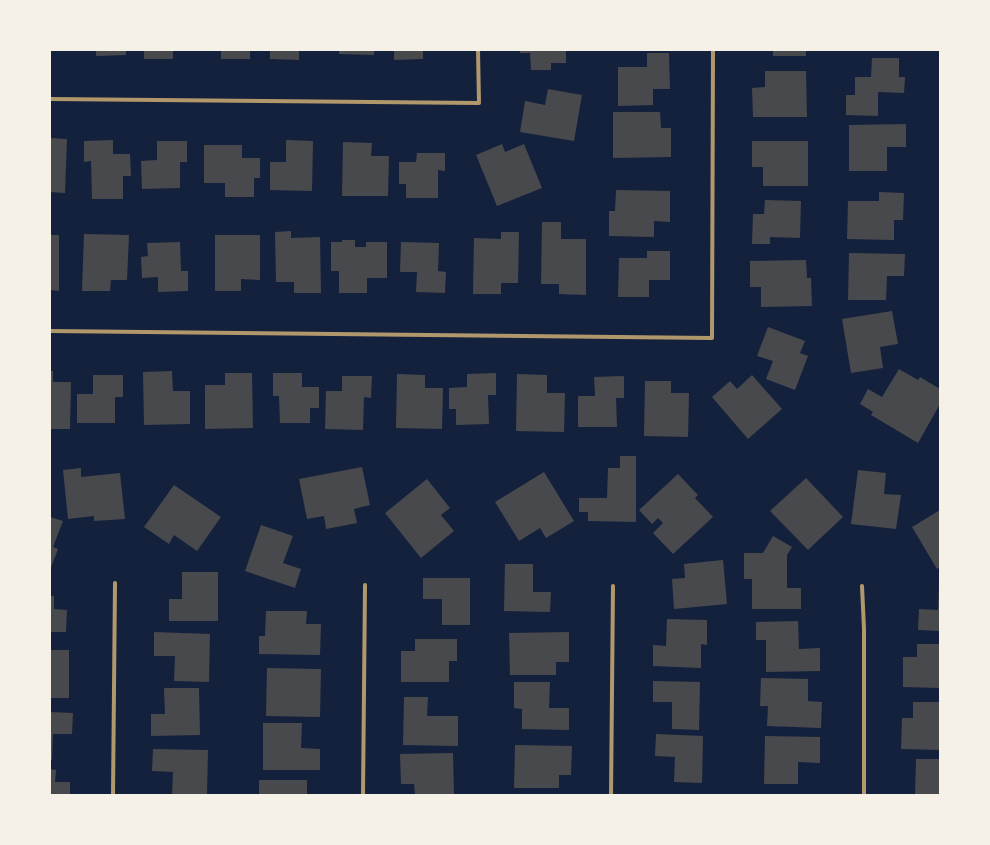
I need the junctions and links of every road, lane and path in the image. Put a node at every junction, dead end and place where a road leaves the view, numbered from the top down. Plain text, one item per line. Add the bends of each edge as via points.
1 (478, 50) edge
2 (713, 50) edge
3 (50, 99) edge
4 (50, 331) edge
5 (115, 583) dead end
6 (365, 585) dead end
7 (613, 586) dead end
8 (862, 586) dead end
9 (113, 795) edge
10 (363, 795) edge
11 (611, 795) edge
12 (864, 795) edge

1 - 3 street via 478,103
2 - 4 street via 712,338
5 - 9 street
6 - 10 street
7 - 11 street
8 - 12 street

